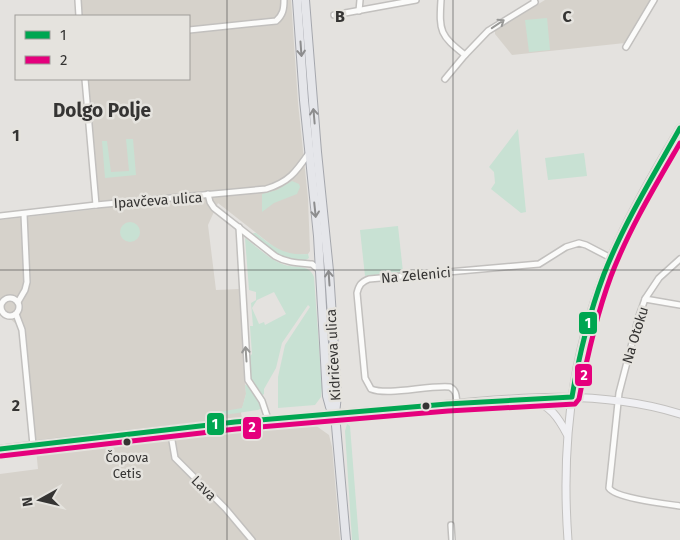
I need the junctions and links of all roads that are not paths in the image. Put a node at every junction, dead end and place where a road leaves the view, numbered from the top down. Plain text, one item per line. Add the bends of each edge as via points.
1 (78, 0) edge
2 (284, 0) edge
3 (297, 0) edge
4 (305, 0) edge
5 (360, 0) edge
6 (416, 0) edge
7 (441, 0) edge
8 (654, 0) edge
9 (535, 1) edge
10 (359, 11) junction
11 (79, 15) edge
12 (334, 15) dead end
13 (190, 30) edge
14 (626, 47) dead end
15 (464, 55) junction
16 (445, 79) dead end
17 (85, 80) edge
18 (680, 128) edge
19 (309, 153) junction
20 (208, 194) junction
21 (96, 205) junction
22 (24, 214) junction
23 (0, 216) edge
24 (239, 227) junction
25 (610, 258) junction
26 (680, 259) edge
27 (319, 270) junction
28 (645, 299) junction
29 (18, 302) junction
30 (680, 305) edge
31 (16, 314) junction
32 (572, 397) junction
33 (618, 397) junction
34 (526, 399) junction
35 (457, 404) junction
36 (335, 414) junction
37 (680, 414) edge
38 (268, 419) junction
39 (170, 429) junction
40 (568, 435) junction
41 (33, 445) junction
42 (0, 449) edge
43 (680, 506) edge
44 (451, 525) dead end
45 (252, 540) edge
46 (346, 540) edge
47 (452, 540) edge
48 (568, 540) edge

1 - 11 street
2 - 13 street via 281,17 276,20
3 -> 19 main road, Kidričeva ulica
36 -> 4 main road, Kidričeva ulica via 337,396 329,271
5 - 10 street
6 - 10 street
7 - 15 street via 443,35
8 - 14 street
15 -> 9 street via 494,26
10 - 12 street
15 - 16 street
17 - 21 street
18 - 25 street
19 - 20 street via 295,173 279,185
19 -> 27 main road, Kidričeva ulica
20 - 21 street, Ipavčeva ulica
20 - 24 street, Ipavčeva ulica via 214,208
21 - 22 street, Ipavčeva ulica
22 - 23 street, Ipavčeva ulica
22 - 29 street via 27,282
24 - 27 street, Ipavčeva ulica via 282,260 312,264
38 -> 24 street via 262,401 248,380
25 - 32 street via 587,326
25 - 35 street, Na Zelenici via 579,243 566,247 539,264 362,281 357,293 365,378 371,389 450,387 456,393
26 - 28 street, Na Otoku via 659,278
27 - 36 main road, Kidričeva ulica via 327,396
28 - 30 street
28 - 33 street, Na Otoku
29 - 31 street
29 - 31 street via 8,298 0,307 6,316
31 - 41 street via 22,330
32 - 33 street
32 - 34 street
32 - 40 street
33 - 37 street
33 - 43 street, Na Otoku via 610,491 639,500
34 - 35 street
34 - 40 street via 538,402 555,414
35 - 36 street
36 - 38 street
36 - 46 main road
38 - 39 street
39 - 41 street
39 - 45 street, Lava via 175,458
40 - 48 street
41 - 42 street
44 - 47 street

